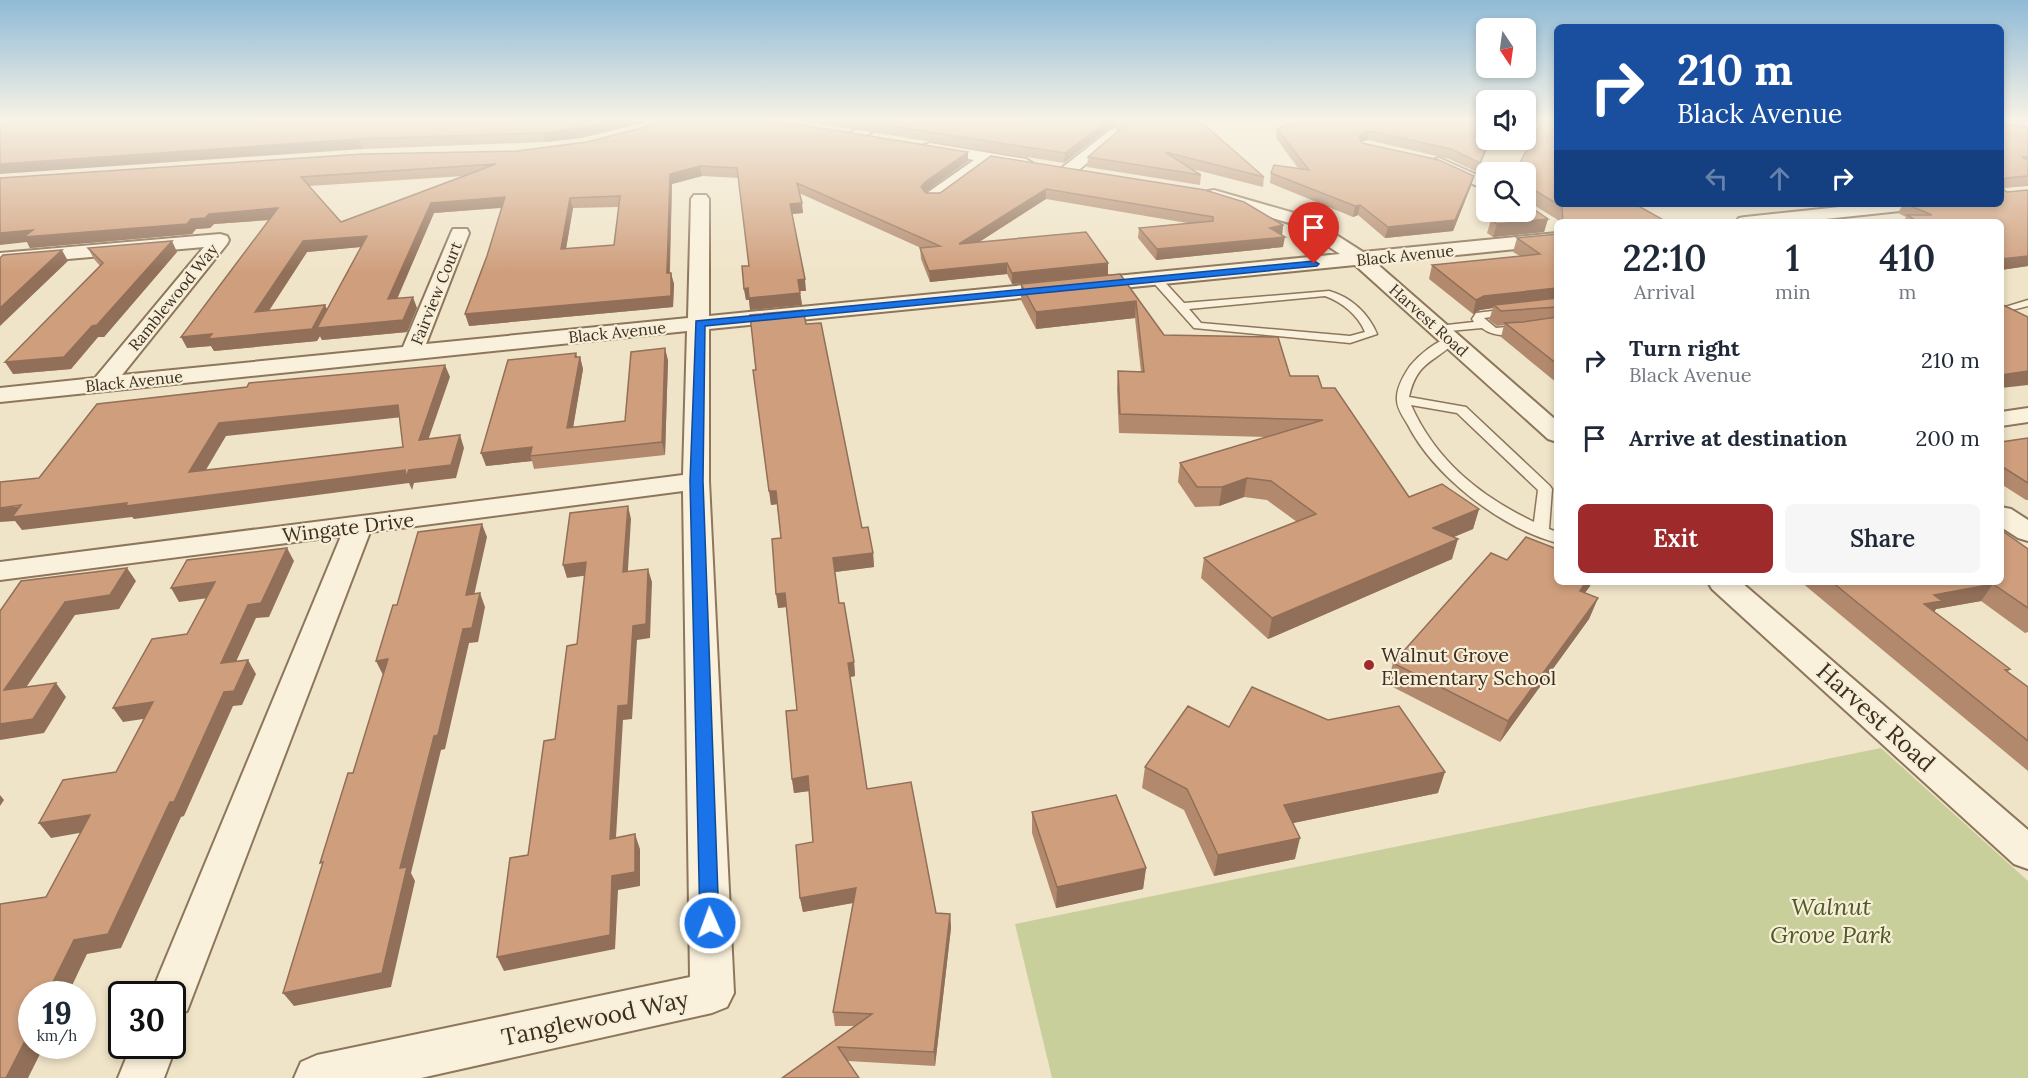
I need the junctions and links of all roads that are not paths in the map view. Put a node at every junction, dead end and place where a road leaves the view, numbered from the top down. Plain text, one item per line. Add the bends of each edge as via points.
1 (969, 171) edge
2 (1077, 171) edge
3 (1457, 171) edge
4 (1092, 174) edge
5 (1476, 180) edge
6 (1195, 191) edge
7 (933, 197) edge
8 (700, 199) dead end
9 (1900, 207) edge
10 (1826, 219) edge
11 (1541, 220) edge
12 (1554, 228) edge
13 (460, 233) dead end
14 (1554, 239) edge
15 (0, 259) edge
16 (1360, 259) junction
17 (1156, 279) junction
18 (2012, 305) edge
19 (1180, 307) junction
20 (1524, 310) edge
21 (2028, 318) edge
22 (700, 323) junction
23 (1484, 324) junction
24 (1554, 326) edge
25 (1445, 335) junction
26 (411, 354) junction
27 (102, 385) junction
28 (0, 395) edge
29 (1403, 400) junction
30 (2028, 415) edge
31 (2004, 419) edge
32 (1554, 431) edge
33 (696, 481) junction
34 (2004, 517) edge
35 (359, 525) junction
36 (1541, 531) junction
37 (2028, 531) edge
38 (1554, 537) edge
39 (0, 571) edge
40 (1726, 585) edge
41 (2028, 853) edge
42 (178, 981) edge
43 (148, 1059) edge
44 (141, 1078) edge
45 (316, 1078) edge

1 - 7 street
2 - 4 street
3 - 5 street
6 - 16 street, Harvest Road via 1302,221
8 - 22 street, Tanglewood Way
9 - 10 street
11 - 12 street
13 - 26 street, Fairview Court
14 - 16 street, Black Avenue
15 - 27 street, Ramblewood Way via 220,240
16 - 17 street, Black Avenue
16 - 25 street, Harvest Road
17 - 19 lane
17 - 22 street, Black Avenue
18 - 21 street
19 - 19 lane via 1198,326 1350,340 1371,334 1368,323 1336,295 1325,293
20 - 23 lane via 1480,315 1478,319
22 - 26 street, Black Avenue
22 - 33 street, Tanglewood Way
23 - 24 lane via 1501,332
23 - 25 lane
25 - 29 lane via 1409,377
25 - 32 street, Harvest Road
26 - 27 street, Black Avenue
27 - 28 street, Black Avenue
29 - 36 lane via 1414,426 1433,454 1461,483
29 - 36 lane via 1461,410 1545,489
30 - 31 street
33 - 35 street, Wingate Drive
33 - 45 street, Tanglewood Way via 712,993
34 - 37 street
35 - 39 street, Wingate Drive
35 - 42 street
36 - 38 lane
40 - 41 street, Harvest Road
43 - 44 street

